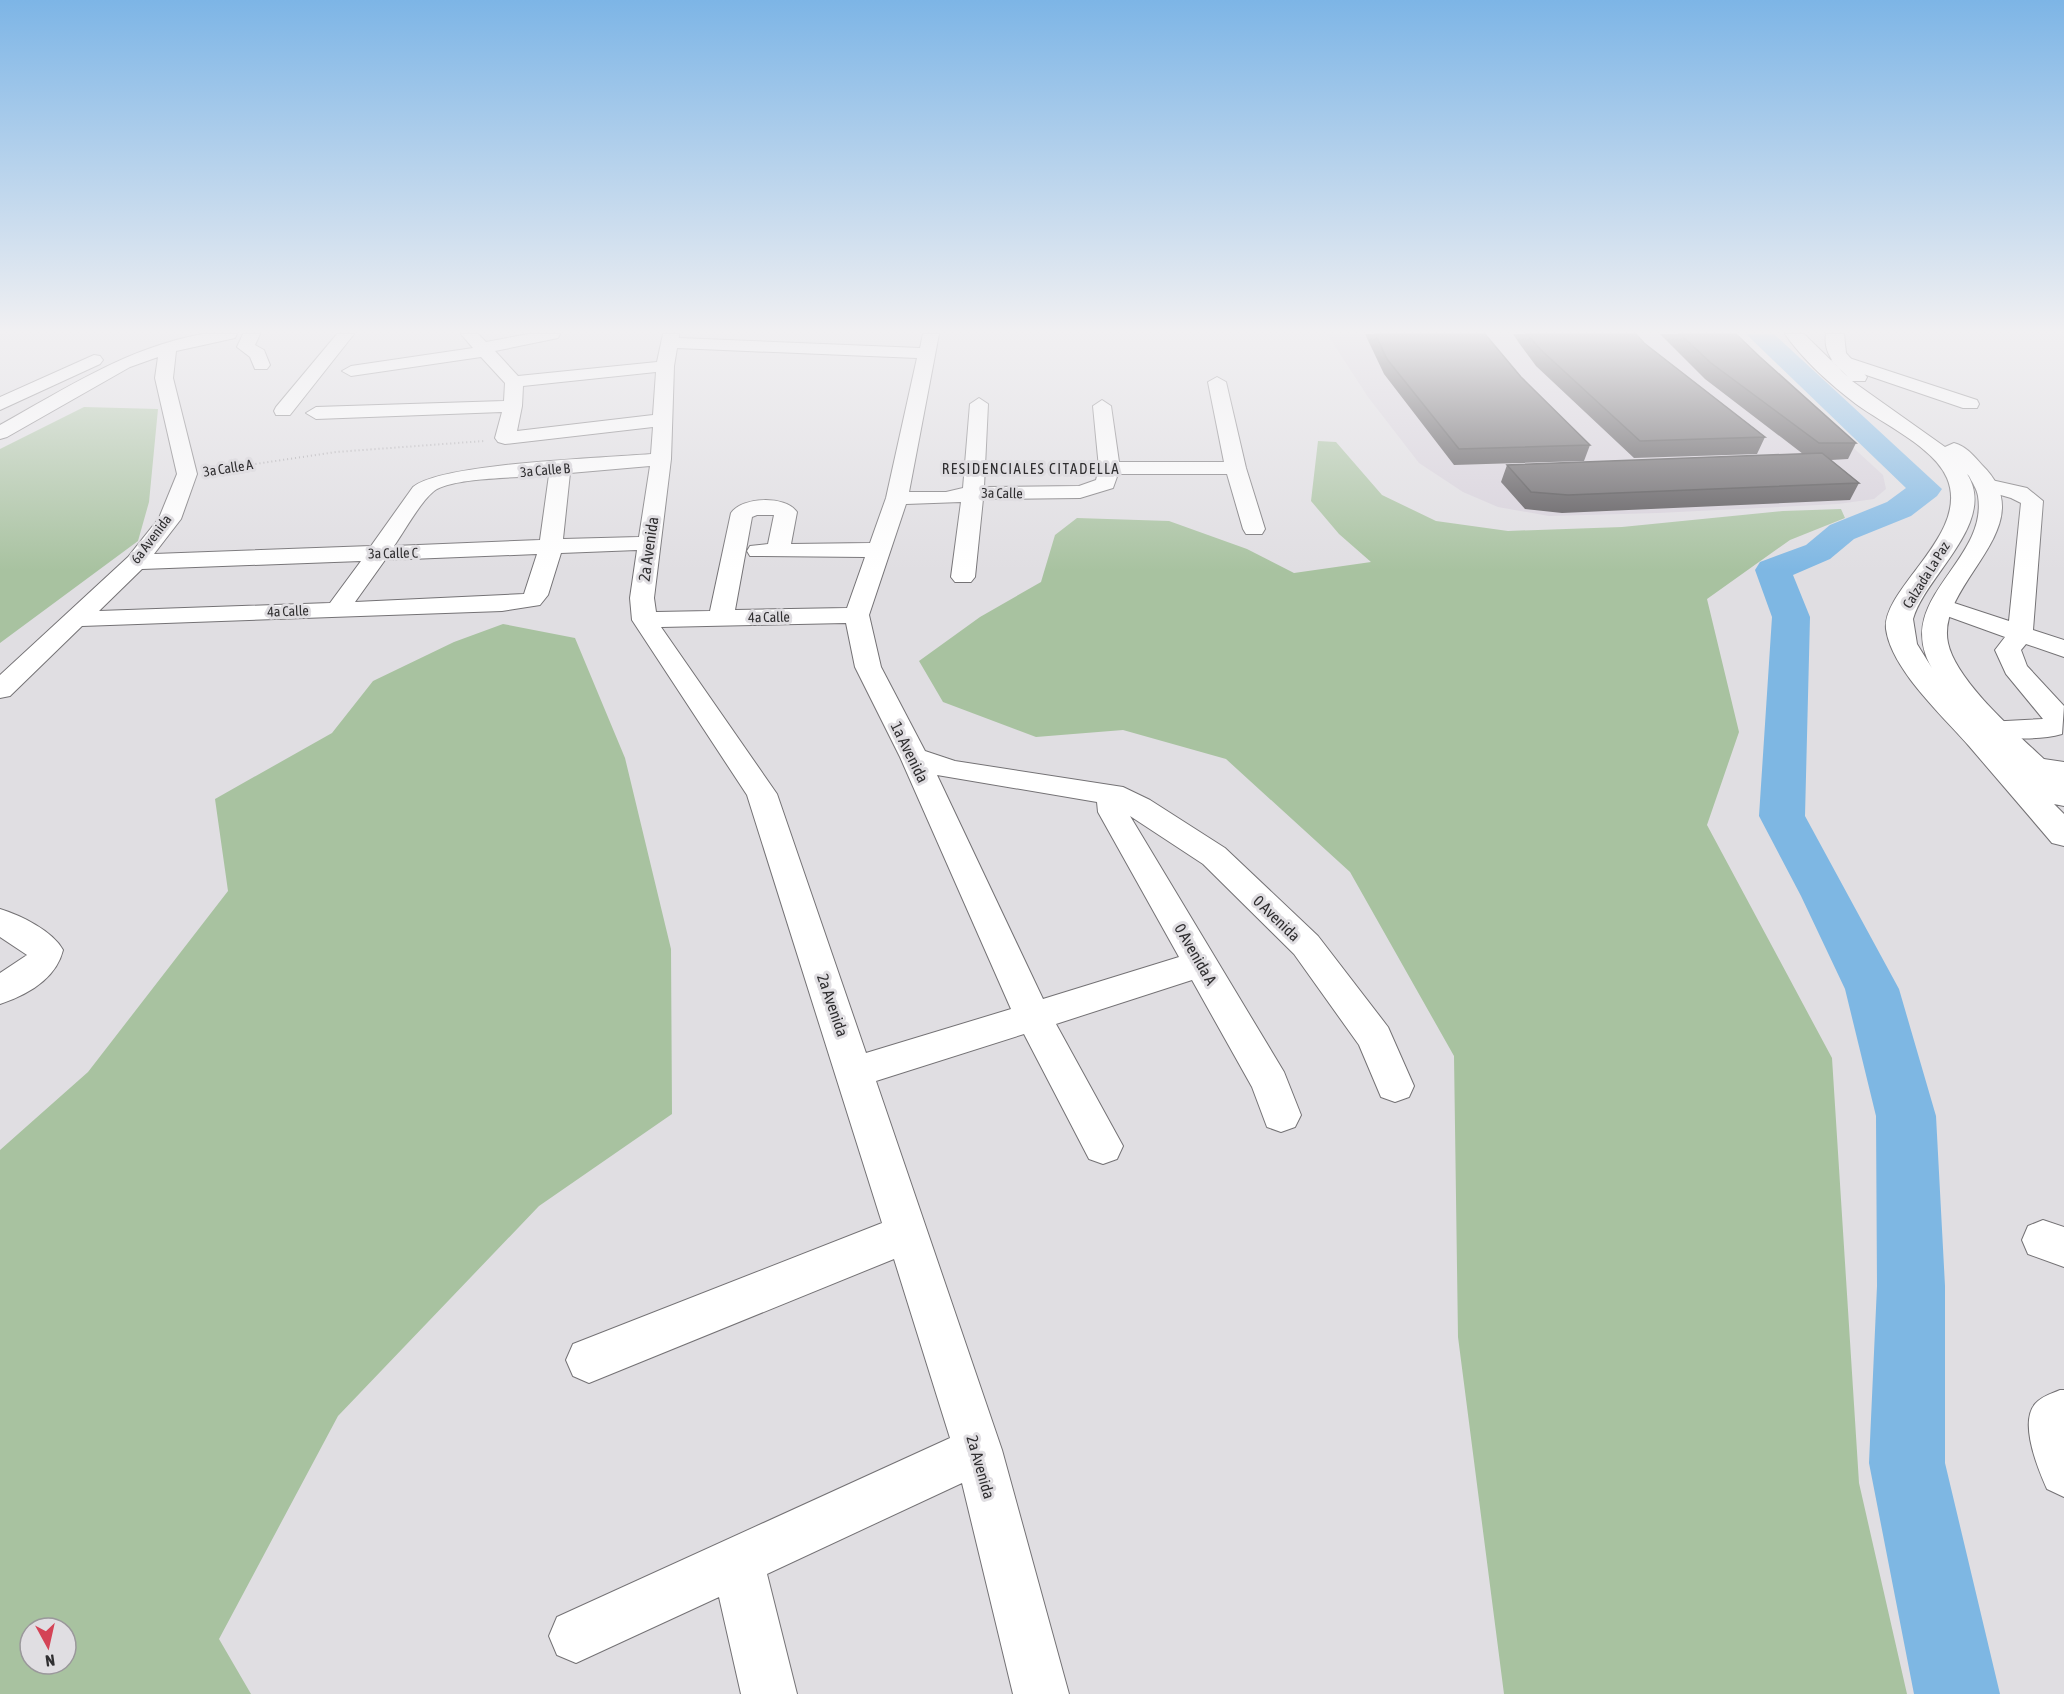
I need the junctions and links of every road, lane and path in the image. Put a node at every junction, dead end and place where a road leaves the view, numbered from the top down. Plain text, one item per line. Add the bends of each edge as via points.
1 (35, 413) edge
2 (173, 413) edge
3 (511, 413) edge
4 (663, 413) edge
5 (915, 413) edge
6 (978, 413) edge
7 (1103, 413) edge
8 (1224, 413) edge
9 (1883, 413) edge
10 (1902, 413) edge
11 (663, 420) junction
12 (0, 433) edge
13 (505, 438) junction
14 (661, 459) junction
15 (560, 468) junction
16 (1236, 468) junction
17 (187, 474) junction
18 (1107, 476) junction
19 (1987, 485) junction
20 (898, 493) junction
21 (973, 493) junction
22 (1254, 529) dead end
23 (649, 543) junction
24 (551, 547) junction
25 (778, 550) junction
26 (880, 550) junction
27 (733, 552) junction
28 (378, 554) junction
29 (136, 562) junction
30 (963, 577) dead end
31 (1942, 606) junction
32 (338, 609) junction
33 (857, 615) junction
34 (722, 618) junction
35 (74, 620) junction
36 (644, 620) junction
37 (2020, 634) junction
38 (2064, 650) edge
39 (0, 690) edge
40 (1997, 728) junction
41 (914, 757) junction
42 (2050, 769) edge
43 (1112, 794) junction
44 (2064, 796) edge
45 (2064, 835) edge
46 (0, 921) edge
47 (1202, 964) junction
48 (0, 990) edge
49 (1033, 1017) junction
50 (855, 1072) junction
51 (1395, 1086) dead end
52 (1281, 1114) dead end
53 (1103, 1146) dead end
54 (906, 1234) junction
55 (589, 1360) dead end
56 (2064, 1414) edge
57 (978, 1450) junction
58 (2064, 1472) edge
59 (738, 1563) junction
60 (576, 1636) dead end
61 (769, 1694) edge
62 (1041, 1694) edge

1 - 12 street
2 - 17 street
3 - 13 street
4 - 11 street, 2a Avenida
5 - 20 street
6 - 21 street
7 - 18 street
8 - 16 street
9 - 45 main road, Calzada La Paz via 1935,451 1957,476 1964,498 1947,542 1899,620 1904,647 1923,676
10 - 19 main road, Calzada La Paz via 1973,465
11 - 13 street
11 - 14 street, 2a Avenida
13 - 17 path, 3a Calle A via 461,445 336,452
14 - 15 street, 3a Calle B
14 - 23 street, 2a Avenida
15 - 24 street
15 - 28 street, 3a Calle B via 458,477 429,485 420,492
16 - 18 street, 3a Calle
16 - 22 street
17 - 29 street, 6a Avenida via 170,519
18 - 21 street, 3a Calle via 1080,492
19 - 31 main road, Calzada La Paz via 1992,511 1988,527
19 - 37 street via 2019,493 2032,501
20 - 21 street, 3a Calle via 946,498
20 - 26 street
21 - 30 street
23 - 24 street, 3a Calle C
23 - 36 street, 2a Avenida via 642,598
24 - 28 street, 3a Calle C
24 - 32 street, 4a Calle via 531,600
25 - 26 street
25 - 27 street
25 - 27 street via 786,512 780,508 750,508 742,513
26 - 33 street
27 - 34 street
28 - 29 street, 3a Calle C
28 - 32 street
29 - 35 street, 6a Avenida
31 - 37 street
31 - 40 main road, Calzada La Paz via 1934,638 1936,648 1952,676
32 - 35 street, 4a Calle
33 - 34 street, 4a Calle
33 - 41 street, 1a Avenida via 868,667
34 - 36 street, 4a Calle
35 - 39 street, 6a Avenida
36 - 50 street, 2a Avenida via 762,794
37 - 38 street
37 - 40 street via 2008,650 2015,668 2057,719 2052,728
40 - 42 main road, Calzada La Paz
41 - 43 street, 0 Avenida via 962,772
41 - 49 street, 1a Avenida
42 - 44 main road, Calzada La Paz
43 - 47 street, 0 Avenida A via 1113,812
43 - 51 street, 0 Avenida via 1214,856 1306,945 1375,1038
46 - 48 street via 46,950 37,967
47 - 49 street
47 - 52 street, 0 Avenida A via 1270,1083
49 - 50 street
49 - 53 street, 1a Avenida
50 - 54 street, 2a Avenida
54 - 55 street
54 - 57 street, 2a Avenida
56 - 58 street via 2051,1422
57 - 59 street
57 - 62 street, 2a Avenida
59 - 60 street
59 - 61 street

